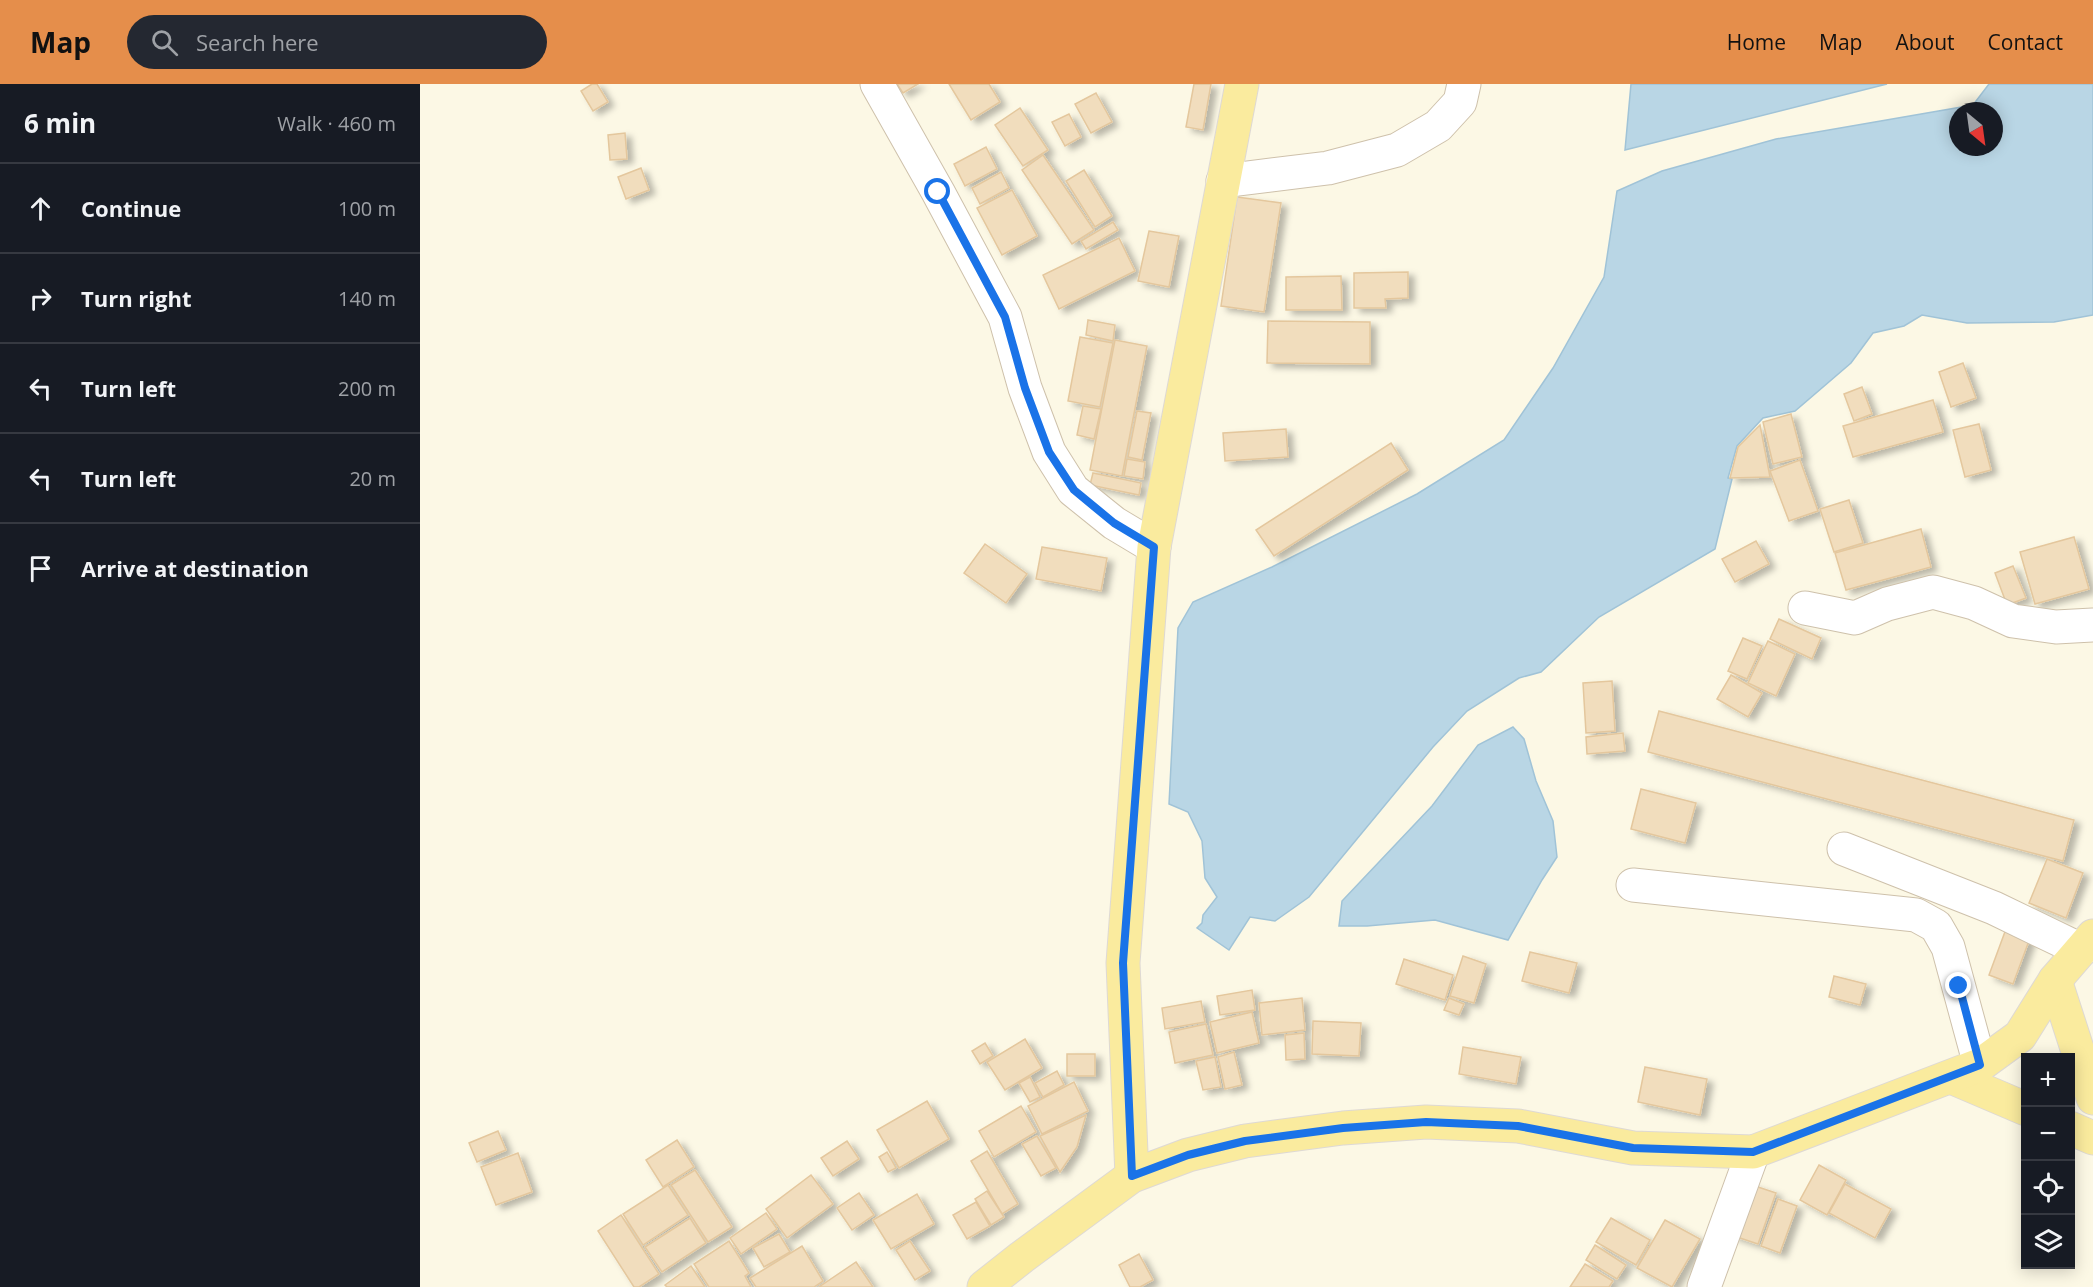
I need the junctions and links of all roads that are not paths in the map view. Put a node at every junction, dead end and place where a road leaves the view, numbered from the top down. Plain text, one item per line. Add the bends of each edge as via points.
1 (877, 84) edge
2 (1242, 84) edge
3 (1464, 84) edge
4 (1223, 181) junction
5 (1154, 547) junction
6 (1805, 608) dead end
7 (2093, 625) edge
8 (1844, 849) dead end
9 (1633, 885) dead end
10 (2087, 943) edge
11 (2055, 980) junction
12 (1965, 1071) junction
13 (2093, 1098) edge
14 (2022, 1107) edge
15 (2075, 1130) edge
16 (2093, 1138) edge
17 (1753, 1152) junction
18 (1132, 1176) junction
19 (984, 1287) edge
20 (1704, 1287) edge

1 - 5 street via 1005,317 1049,452 1074,490 1114,523
2 - 4 main road
3 - 4 street via 1460,102 1438,126 1397,150 1328,168
4 - 5 main road
5 - 18 main road via 1123,963
6 - 7 street via 1855,618 1887,604 1933,592 1974,603 2013,621 2056,627
8 - 10 street
9 - 12 street via 1916,915 1936,926 1948,947
10 - 11 main road
11 - 12 main road via 2020,1036
11 - 13 main road
12 - 14 main road
12 - 17 main road
15 - 16 main road
17 - 18 main road via 1633,1148 1518,1126 1426,1122 1245,1141 1188,1155
17 - 20 street
18 - 19 main road

